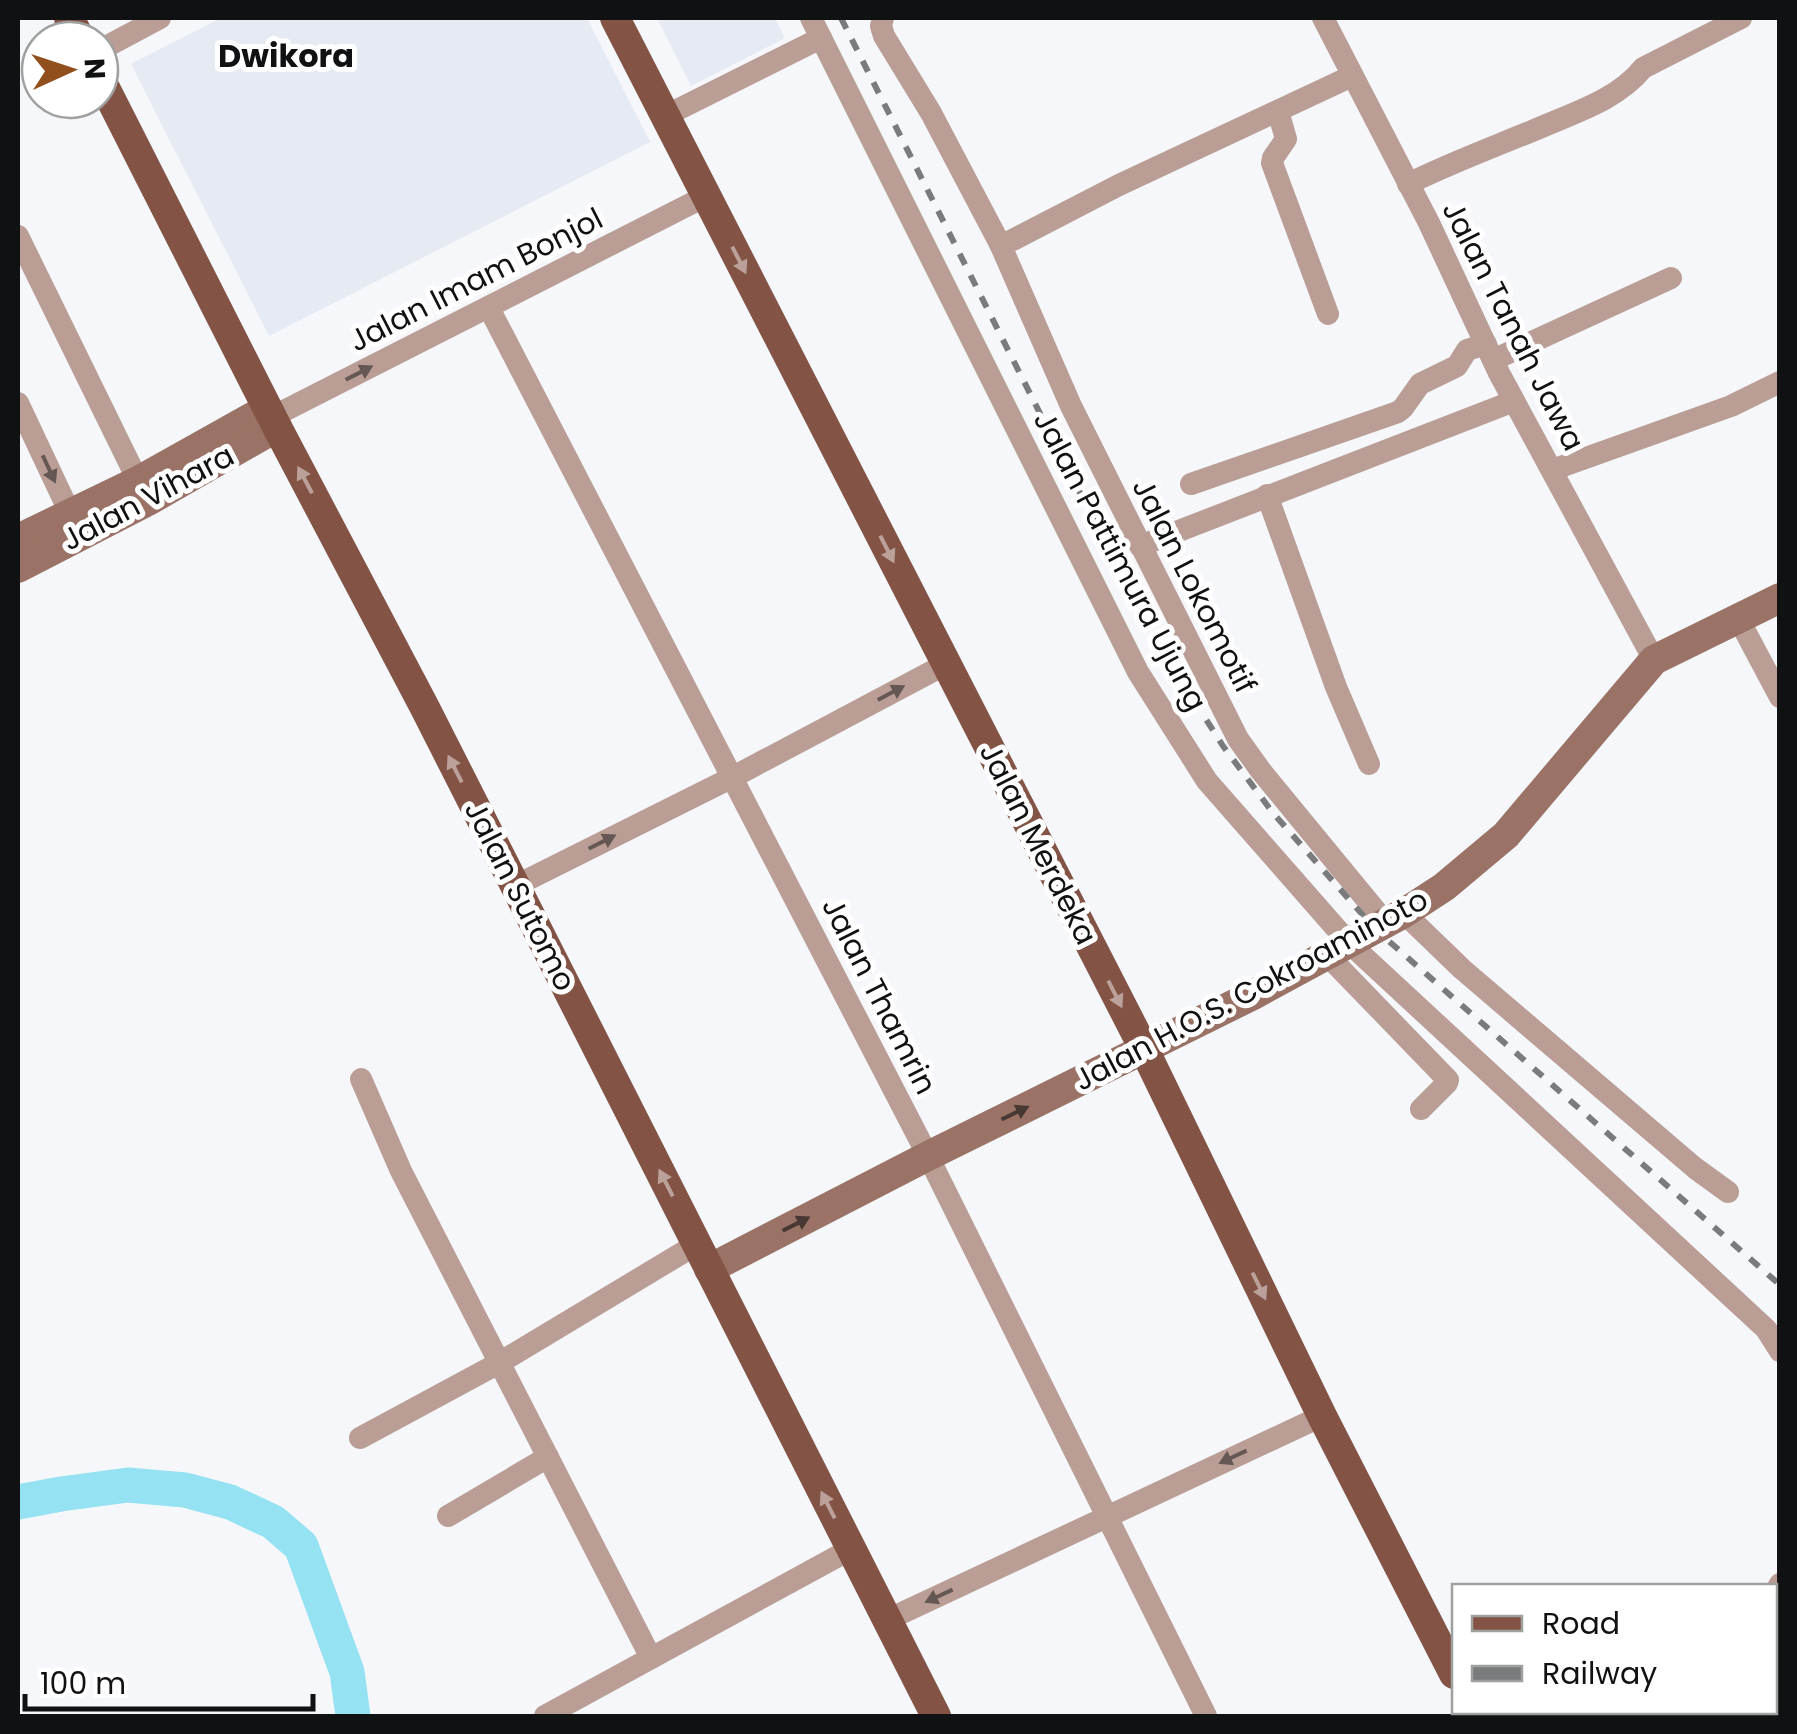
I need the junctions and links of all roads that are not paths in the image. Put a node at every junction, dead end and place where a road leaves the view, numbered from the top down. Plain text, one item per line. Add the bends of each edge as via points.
1 (160, 18) edge
2 (615, 18) edge
3 (883, 18) edge
4 (1323, 18) edge
5 (1741, 18) edge
6 (816, 28) edge
7 (120, 39) edge
8 (1352, 76) junction
9 (1278, 111) junction
10 (666, 116) junction
11 (120, 118) edge
12 (1408, 184) junction
13 (706, 196) junction
14 (18, 236) edge
15 (1001, 246) junction
16 (1671, 278) dead end
17 (489, 308) junction
18 (1328, 314) dead end
19 (1490, 352) junction
20 (1780, 382) edge
21 (1514, 401) junction
22 (18, 402) edge
23 (272, 418) junction
24 (1552, 470) junction
25 (1191, 484) dead end
26 (143, 491) junction
27 (1268, 496) junction
28 (75, 524) junction
29 (18, 539) edge
30 (1140, 546) junction
31 (18, 568) edge
32 (1780, 598) edge
33 (1738, 618) junction
34 (1654, 660) junction
35 (946, 664) junction
36 (1780, 697) edge
37 (1369, 764) dead end
38 (733, 777) junction
39 (515, 886) junction
40 (1394, 918) junction
41 (1338, 949) junction
42 (1144, 1049) junction
43 (360, 1078) dead end
44 (1422, 1109) dead end
45 (928, 1156) junction
46 (1728, 1192) dead end
47 (703, 1256) junction
48 (1780, 1351) edge
49 (499, 1363) junction
50 (1322, 1416) junction
51 (360, 1438) dead end
52 (548, 1457) junction
53 (448, 1516) dead end
54 (1108, 1516) junction
55 (850, 1548) junction
56 (887, 1620) junction
57 (651, 1658) junction
58 (1452, 1670) edge
59 (545, 1716) edge
60 (936, 1716) edge
61 (1206, 1716) edge

1 - 7 street
2 - 10 main road, Jalan Merdeka
3 - 15 street, Jalan Lokomotif via 884,36
4 - 8 street, Jalan Tanah Jawa
5 - 12 street via 1643,68 1613,94
6 - 10 street
6 - 41 street, Jalan Pattimura Ujung via 1138,672 1207,781
8 - 9 street
8 - 12 street, Jalan Tanah Jawa
9 - 15 street
9 - 18 street via 1286,138 1272,163
10 - 13 main road, Jalan Merdeka
11 - 23 main road, Jalan Sutomo
12 - 19 street, Jalan Tanah Jawa
13 - 17 street, Jalan Imam Bonjol
13 -> 35 main road, Jalan Merdeka
14 - 26 street
15 - 30 street, Jalan Lokomotif
16 - 19 street
23 -> 17 street, Jalan Imam Bonjol
17 - 38 street, Jalan Thamrin
19 - 21 street, Jalan Tanah Jawa
19 - 25 street via 1467,350 1457,366 1420,384 1398,412
20 - 24 street
21 - 24 street, Jalan Tanah Jawa
21 - 27 street
22 -> 28 street
23 - 26 street, Jalan Vihara
39 -> 23 main road, Jalan Sutomo
24 - 34 street, Jalan Tanah Jawa
26 - 28 street, Jalan Vihara
27 - 30 street
27 - 37 street
28 - 29 street, Jalan Vihara
28 - 31 street, Jalan Vihara
30 - 40 street, Jalan Lokomotif via 1238,739
32 - 33 street, Jalan H.O.S. Cokroaminoto
33 - 34 street, Jalan H.O.S. Cokroaminoto
33 - 36 street
34 - 40 street, Jalan H.O.S. Cokroaminoto via 1506,836
38 -> 35 street
35 -> 42 main road, Jalan Merdeka
39 -> 38 street
38 - 45 street, Jalan Thamrin
47 -> 39 main road, Jalan Sutomo
40 - 41 street, Jalan H.O.S. Cokroaminoto
40 - 46 street, Jalan Lokomotif
41 - 42 street, Jalan H.O.S. Cokroaminoto
41 - 44 street via 1448,1081
41 - 48 street, Jalan Pattimura Ujung via 1766,1329
45 -> 42 street, Jalan H.O.S. Cokroaminoto
42 -> 50 main road, Jalan Merdeka
43 - 49 street via 400,1172
47 -> 45 street, Jalan H.O.S. Cokroaminoto
45 - 54 street, Jalan Thamrin
47 - 49 street, Jalan H.O.S. Cokroaminoto
55 -> 47 main road, Jalan Sutomo
49 - 51 street, Jalan H.O.S. Cokroaminoto
49 - 52 street
50 -> 54 street
50 - 58 main road, Jalan Merdeka
52 - 53 street
52 - 57 street
54 -> 56 street
54 - 61 street, Jalan Thamrin
55 - 56 main road, Jalan Sutomo
55 - 57 street
56 - 60 main road, Jalan Sutomo
57 - 59 street

